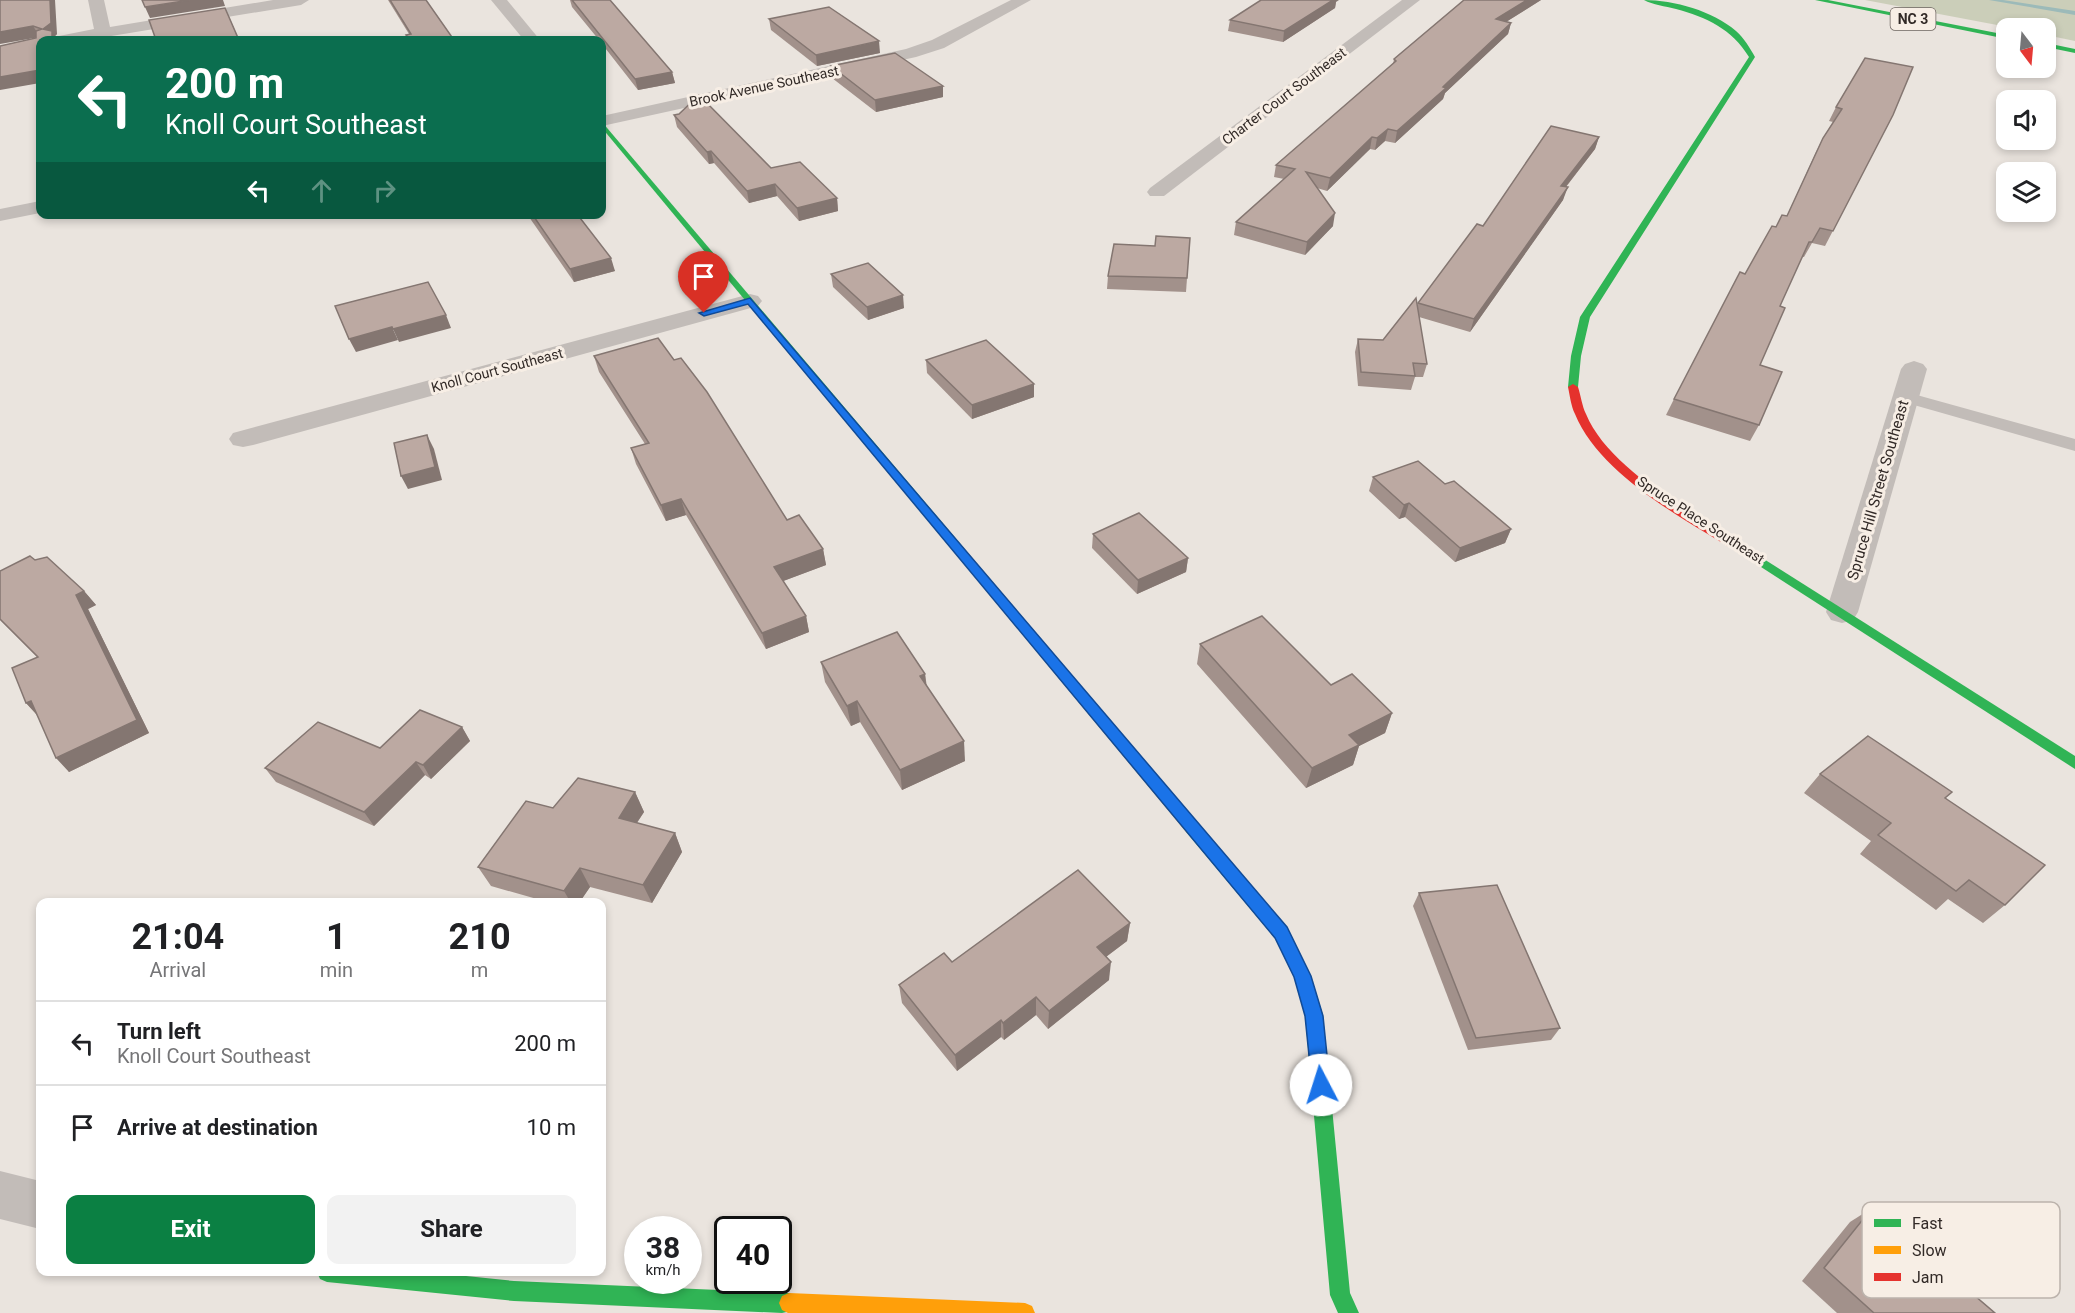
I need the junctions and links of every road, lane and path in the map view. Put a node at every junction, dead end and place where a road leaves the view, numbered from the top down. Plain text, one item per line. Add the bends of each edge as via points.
1 (96, 0) edge
2 (301, 0) edge
3 (499, 0) edge
4 (1023, 0) edge
5 (1412, 0) edge
6 (1647, 0) edge
7 (1818, 0) edge
8 (103, 33) junction
9 (1996, 35) edge
10 (85, 36) edge
11 (529, 36) edge
12 (2056, 47) edge
13 (2075, 51) edge
14 (606, 121) edge
15 (606, 127) edge
16 (1157, 192) dead end
17 (36, 208) edge
18 (0, 215) edge
19 (750, 301) junction
20 (1914, 369) dead end
21 (1906, 396) junction
22 (243, 439) dead end
23 (2075, 445) edge
24 (1842, 612) junction
25 (2075, 763) edge
26 (0, 1196) edge
27 (36, 1204) edge
28 (366, 1276) edge
29 (1025, 1313) edge
30 (1349, 1313) edge

1 - 8 street
2 - 8 street
3 - 11 street
4 - 14 street, Brook Avenue Southeast via 938,44
5 - 16 street, Charter Court Southeast
6 - 24 street, Spruce Place Southeast via 1698,15 1730,30 1745,40 1751,62 1585,317 1574,367 1574,397 1586,426 1612,458 1645,486
7 - 9 street, NC 3
8 - 10 street
12 - 13 street
15 - 19 street
17 - 18 street
19 - 22 street, Knoll Court Southeast
19 - 30 street via 1281,933 1303,976 1314,1016 1340,1295
20 - 21 street, Spruce Hill Street Southeast
21 - 23 lane
21 - 24 street, Spruce Hill Street Southeast
24 - 25 street, Spruce Place Southeast
26 - 27 street
28 - 29 street via 514,1291

